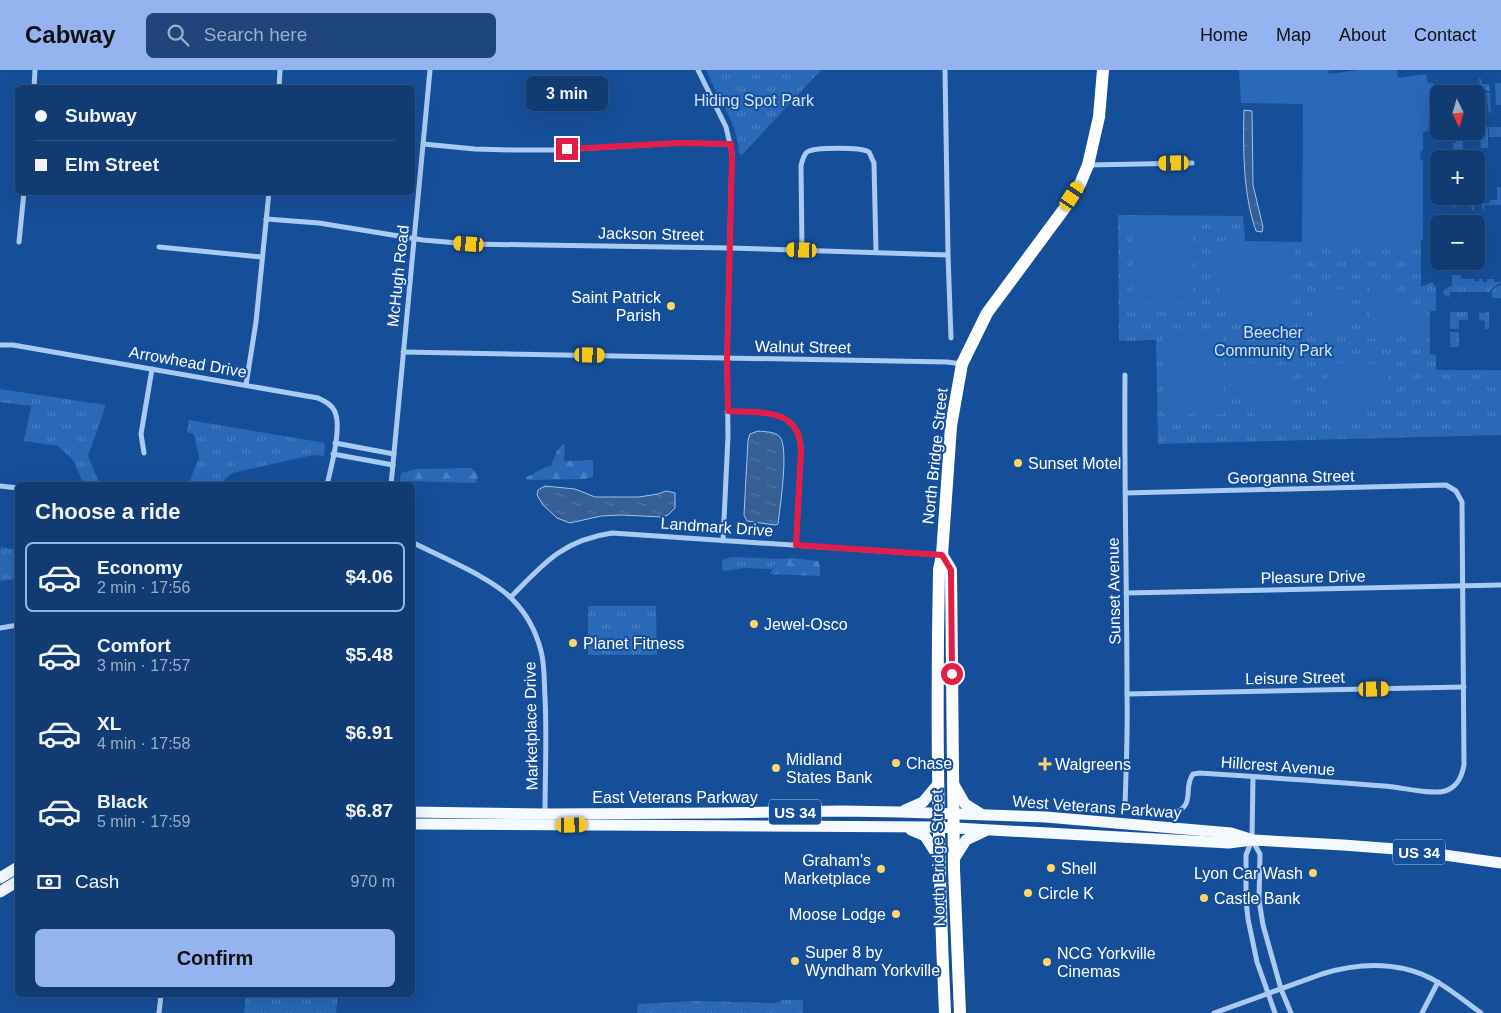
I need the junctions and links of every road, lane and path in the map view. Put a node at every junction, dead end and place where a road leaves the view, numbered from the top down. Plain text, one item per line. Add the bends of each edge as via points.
1 (35, 70) edge
2 (280, 70) edge
3 (430, 70) edge
4 (698, 70) edge
5 (945, 70) edge
6 (1103, 70) edge
7 (34, 85) edge
8 (278, 85) edge
9 (423, 144) junction
10 (731, 144) junction
11 (1192, 163) dead end
12 (1088, 165) junction
13 (24, 195) edge
14 (269, 195) edge
15 (266, 219) junction
16 (415, 239) junction
17 (19, 242) dead end
18 (159, 247) dead end
19 (730, 248) junction
20 (802, 250) junction
21 (876, 252) junction
22 (948, 255) junction
23 (262, 257) junction
24 (951, 338) dead end
25 (0, 345) edge
26 (403, 352) junction
27 (727, 358) junction
28 (962, 364) junction
29 (152, 369) junction
30 (1125, 375) dead end
31 (246, 385) junction
32 (728, 411) junction
33 (335, 443) junction
34 (144, 453) dead end
35 (333, 454) junction
36 (394, 454) junction
37 (393, 464) junction
38 (328, 482) edge
39 (391, 482) edge
40 (0, 486) edge
41 (15, 488) edge
42 (1126, 493) junction
43 (723, 540) junction
44 (415, 544) edge
45 (796, 545) junction
46 (942, 555) junction
47 (1501, 584) edge
48 (1463, 586) junction
49 (1126, 593) junction
50 (511, 597) junction
51 (15, 626) edge
52 (0, 628) edge
53 (1464, 687) junction
54 (1128, 694) junction
55 (1253, 776) junction
56 (953, 783) junction
57 (938, 784) junction
58 (1124, 807) joint
59 (415, 812) edge
60 (900, 812) junction
61 (939, 813) junction
62 (545, 814) junction
63 (954, 814) junction
64 (982, 815) junction
65 (415, 824) edge
66 (545, 826) junction
67 (902, 827) junction
68 (938, 827) junction
69 (954, 828) junction
70 (988, 830) junction
71 (1252, 840) junction
72 (939, 858) junction
73 (954, 859) junction
74 (1501, 863) edge
75 (15, 869) edge
76 (0, 878) edge
77 (15, 883) edge
78 (0, 892) edge
79 (1438, 982) junction
80 (1281, 989) junction
81 (1267, 994) junction
82 (160, 997) edge
83 (159, 1013) edge
84 (944, 1013) edge
85 (960, 1013) edge
86 (1214, 1013) edge
87 (1274, 1013) edge
88 (1291, 1013) edge
89 (1422, 1013) edge
90 (1481, 1013) edge

1 - 7 street
2 - 8 street
3 - 9 street, McHugh Road
4 - 10 street
5 - 22 street
6 - 12 highway, North Bridge Street via 1099,117
9 - 10 street via 514,150
9 - 16 street, McHugh Road
10 - 19 street
11 - 12 street
12 - 28 highway, North Bridge Street via 1064,209 987,313
13 - 17 street
14 - 15 street
15 - 16 street, Jackson Street via 319,223
15 - 23 street
16 - 19 street, Jackson Street via 501,245
16 - 26 street, McHugh Road
18 - 23 street
19 - 20 street, Jackson Street
19 - 27 street
20 - 21 street, Jackson Street
20 - 21 street via 803,158 811,151 860,149 869,152 874,163
21 - 22 street, Jackson Street
22 - 24 street
23 - 31 street
25 - 29 street, Arrowhead Drive via 13,344
26 - 27 street, Walnut Street
26 - 36 street, McHugh Road
27 - 28 street, Walnut Street
27 - 32 street
28 - 46 highway, North Bridge Street via 950,426
29 - 31 street, Arrowhead Drive
29 - 34 street via 141,434
30 - 42 street, Sunset Avenue
31 - 33 street, Arrowhead Drive via 318,398 328,403 337,421
32 - 43 street
32 - 45 street via 772,414 795,426 801,445
33 - 35 street
33 - 36 street
35 - 37 street
35 - 38 street
36 - 37 street, McHugh Road
37 - 39 street, McHugh Road
40 - 41 street
42 - 48 street, Georganna Street via 1446,486 1456,491 1462,502
42 - 49 street, Sunset Avenue
43 - 45 street, Landmark Drive
43 - 50 street, Landmark Drive via 612,533 589,538 558,553
44 - 50 street, Marketplace Drive via 488,581
45 - 46 street, Landmark Drive
46 - 56 highway, North Bridge Street via 951,570
46 - 57 highway, North Bridge Street via 937,674
47 - 48 street, Pleasure Drive
48 - 49 street, Pleasure Drive
48 - 53 street
49 - 54 street, Sunset Avenue
50 - 62 street, Marketplace Drive via 533,628 543,660
51 - 52 street
53 - 54 street, Leisure Street
53 - 55 street, Hillcrest Avenue via 1463,773 1457,784 1446,791
54 - 58 street, Sunset Avenue
55 - 58 street, Hillcrest Avenue via 1193,774 1189,780 1188,803 1177,812
55 - 71 street
56 - 63 highway, North Bridge Street
56 - 64 main road via 965,804
57 - 60 main road via 923,802
57 - 61 highway, North Bridge Street
59 - 62 main road, East Veterans Parkway / US 34
60 - 61 main road, East Veterans Parkway / US 34
60 - 62 main road, East Veterans Parkway / US 34
61 - 63 main road, West Veterans Parkway / US 34
61 - 68 highway, North Bridge Street
62 - 66 street, Marketplace Drive
63 - 64 main road, West Veterans Parkway / US 34
63 - 69 highway, North Bridge Street
64 - 71 main road, West Veterans Parkway / US 34 via 1073,819 1231,833
65 - 66 main road, East Veterans Parkway / US 34
66 - 67 main road, East Veterans Parkway / US 34
67 - 68 main road, East Veterans Parkway / US 34
67 - 72 main road via 926,836
68 - 69 main road, West Veterans Parkway / US 34
68 - 72 highway, North Bridge Street
69 - 70 main road, West Veterans Parkway / US 34
69 - 73 highway, North Bridge Street
70 - 71 main road, West Veterans Parkway / US 34 via 1229,843
70 - 73 main road via 966,840
71 - 74 main road, West Veterans Parkway / US 34 via 1409,850
71 - 80 street via 1260,854 1263,925
71 - 81 street via 1246,855 1246,900 1251,936
72 - 84 highway, North Bridge Street
73 - 85 highway, North Bridge Street
75 - 76 main road
77 - 78 main road
79 - 80 street via 1400,968 1366,965 1334,970
79 - 89 street
79 - 90 street
80 - 81 street
80 - 88 street
81 - 86 street
81 - 87 street
82 - 83 street

